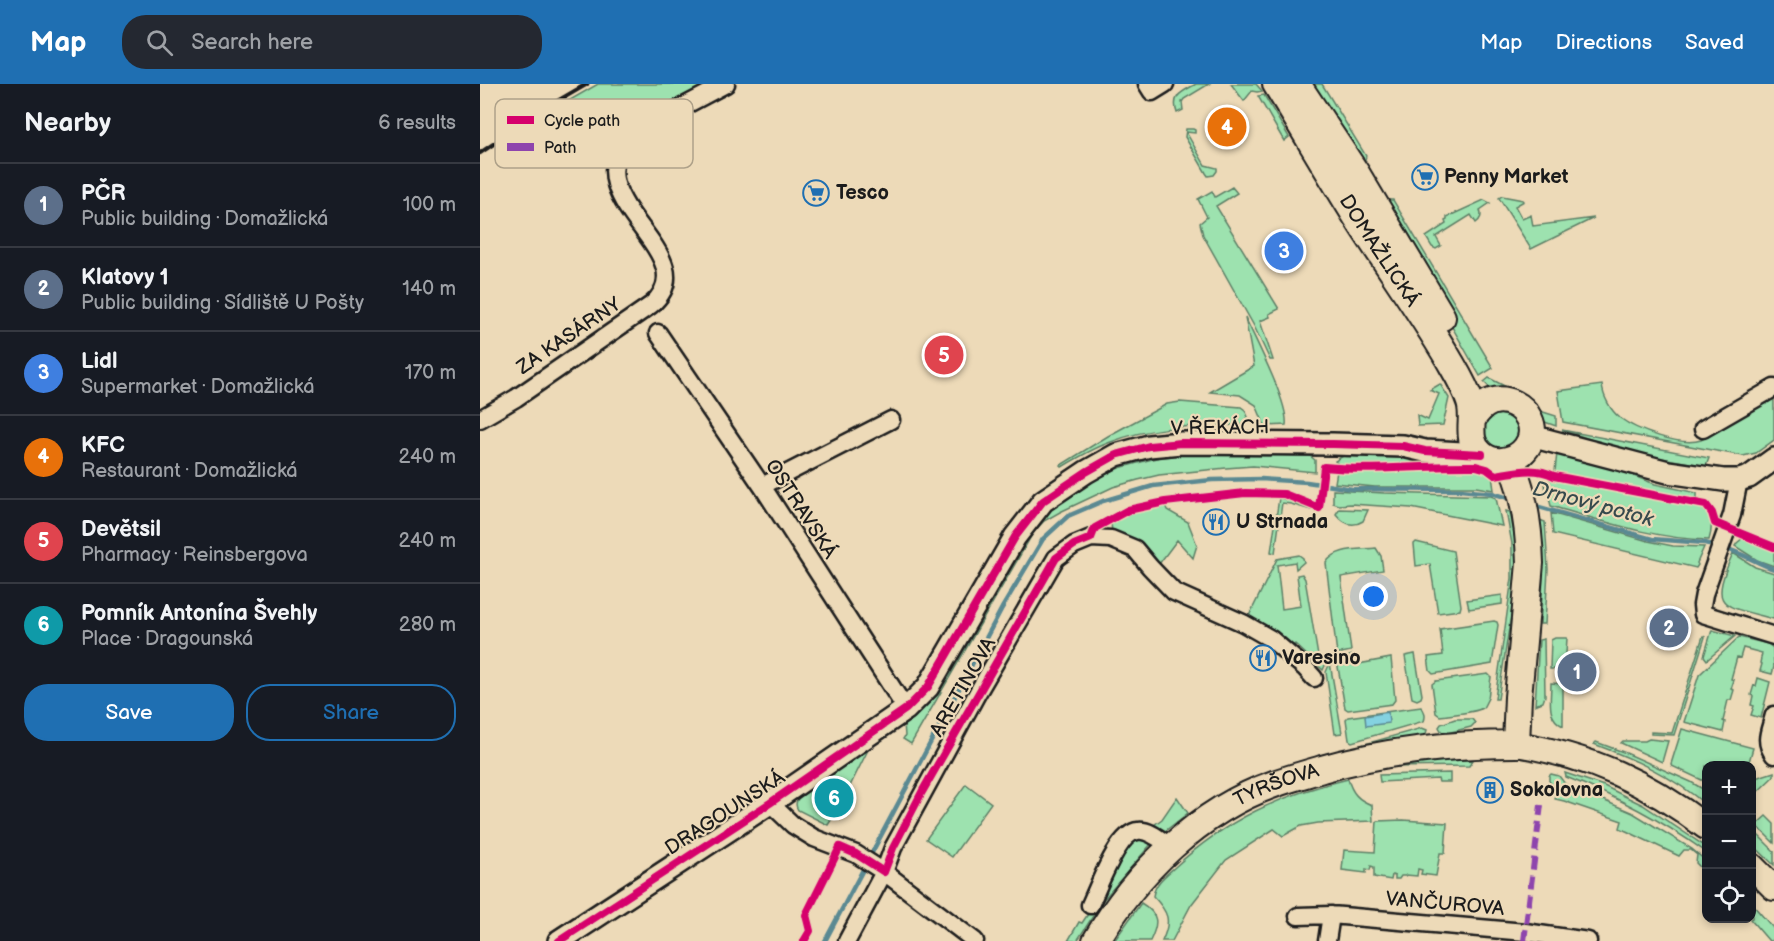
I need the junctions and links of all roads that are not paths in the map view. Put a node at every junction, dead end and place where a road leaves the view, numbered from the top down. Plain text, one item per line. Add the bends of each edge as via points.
1 (726, 84) edge
2 (1147, 84) edge
3 (1165, 84) edge
4 (1276, 84) edge
5 (1297, 84) edge
6 (693, 101) edge
7 (616, 168) edge
8 (658, 333) dead end
9 (1774, 388) edge
10 (1499, 400) junction
11 (480, 419) edge
12 (891, 420) dead end
13 (1471, 425) junction
14 (1703, 429) dead end
15 (1531, 436) junction
16 (1403, 447) junction
17 (1482, 454) junction
18 (1774, 459) edge
19 (1510, 460) junction
20 (1739, 480) junction
21 (762, 486) junction
22 (1774, 636) edge
23 (1314, 678) dead end
24 (906, 709) junction
25 (1774, 715) edge
26 (1516, 744) junction
27 (1771, 750) edge
28 (770, 803) junction
29 (1702, 824) edge
30 (1171, 847) junction
31 (1755, 869) edge
32 (881, 870) junction
33 (1774, 888) edge
34 (1090, 905) dead end
35 (1331, 915) junction
36 (1298, 916) dead end
37 (560, 941) edge
38 (847, 941) edge
39 (975, 941) edge
40 (1096, 941) edge
41 (1328, 941) edge
42 (1588, 941) edge

1 - 6 street, ZA KASÁRNY
2 - 3 street via 1152,92
4 - 13 main road, DOMAŽLICKÁ via 1465,388 1472,405
5 - 10 main road, DOMAŽLICKÁ via 1356,174 1478,381
7 - 11 street, ZA KASÁRNY via 620,197 665,266 665,288 651,305
8 - 21 street, OSTRAVSKÁ
9 - 14 street
10 - 13 main road via 1482,406
10 - 15 main road, DOMAŽLICKÁ via 1509,401 1526,413
12 - 21 street
13 - 16 street, V ŘEKÁCH via 1448,440
13 - 17 main road, DOMAŽLICKÁ via 1471,438
15 - 19 main road via 1525,450
15 - 20 street via 1668,472
16 - 17 street, V ŘEKÁCH
16 - 24 street, V ŘEKÁCH via 1181,442 1116,455 1043,501 1015,537 928,687
17 - 19 main road via 1495,461
18 - 20 street
19 - 26 main road via 1521,489 1530,563
20 - 22 street via 1732,515 1702,605 1703,614
21 - 24 street, OSTRAVSKÁ
23 - 32 street, ARETINOVA via 1271,639 1174,592 1135,549 1111,539 1091,538 1074,545 1056,558
24 - 28 street, DRAGOUNSKÁ
25 - 27 street
26 - 29 main road via 1609,769 1659,794
26 - 30 main road, TYRŠOVA via 1394,752 1272,784 1195,828
28 - 32 street via 814,838 856,854
28 - 37 street, DRAGOUNSKÁ
30 - 34 street via 1144,831 1129,833 1117,848
30 - 40 main road, TYRŠOVA via 1124,898
31 - 33 main road
32 - 38 street, ARETINOVA
32 - 39 street
35 - 36 street, VANČUROVA
35 - 41 street
35 - 42 street, VANČUROVA

